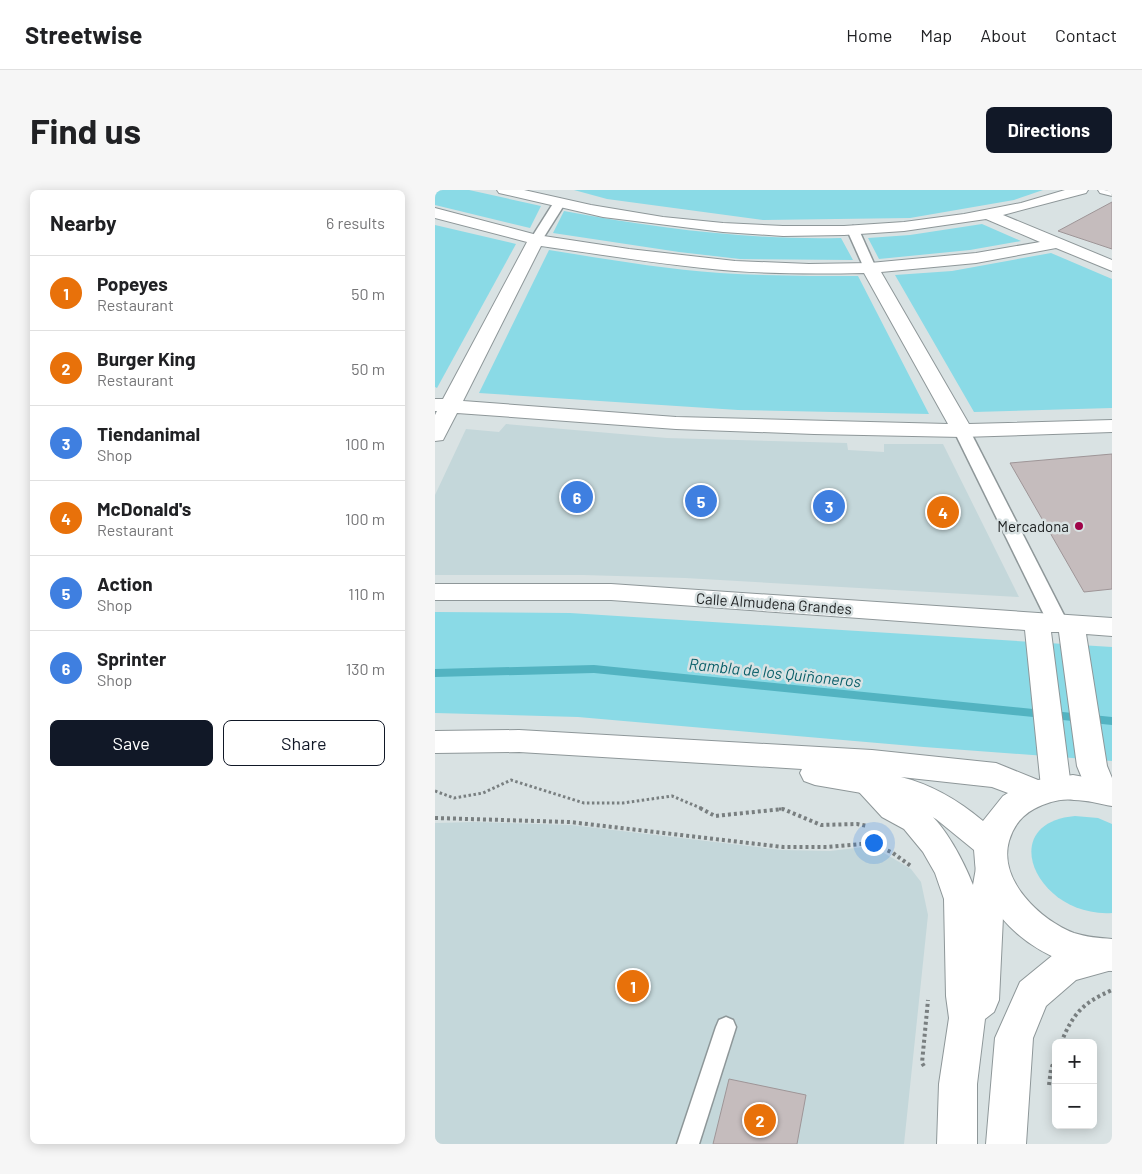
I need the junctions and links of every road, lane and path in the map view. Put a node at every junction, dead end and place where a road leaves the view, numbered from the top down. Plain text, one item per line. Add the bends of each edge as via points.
1 (503, 190) edge
2 (1081, 190) edge
3 (1105, 190) edge
4 (1112, 192) edge
5 (560, 202) junction
6 (435, 213) edge
7 (989, 215) junction
8 (853, 230) junction
9 (536, 240) junction
10 (1059, 243) junction
11 (1112, 266) edge
12 (870, 268) junction
13 (442, 406) edge
14 (1112, 426) edge
15 (962, 431) junction
16 (435, 435) edge
17 (435, 592) edge
18 (1055, 623) junction
19 (1112, 627) edge
20 (435, 742) edge
21 (703, 753) junction
22 (870, 783) junction
23 (1047, 789) junction
24 (435, 791) edge
25 (1107, 792) edge
26 (435, 818) edge
27 (872, 827) dead end
28 (991, 856) junction
29 (913, 867) dead end
30 (1111, 967) edge
31 (967, 1018) junction
32 (726, 1027) dead end
33 (1063, 1039) edge
34 (689, 1144) edge
35 (957, 1144) edge
36 (1006, 1144) edge

1 - 5 street
2 - 7 street
3 - 4 street
5 - 8 street via 603,212 738,228
5 - 9 street
6 - 9 street
7 - 8 street
7 - 10 street
8 - 12 street
9 - 12 street via 735,266
9 - 13 street
10 - 11 street
10 - 12 street via 976,258
12 - 15 street
13 - 15 street via 676,423
13 - 16 street
14 - 15 street
15 - 18 street
17 - 18 street, Calle Almudena Grandes via 611,592
18 - 19 street, Calle Almudena Grandes
18 - 23 street
18 - 25 street via 1086,725 1092,766
20 - 21 street via 519,741
21 - 22 street
21 - 23 street via 872,762 996,775
22 - 28 street via 899,788 939,805
22 - 31 street via 893,808 915,820 950,870 961,899
23 - 25 street via 1079,787
23 - 28 street via 1013,804 1003,814 994,830
24 - 27 path via 454,798 483,793 511,780 584,803 623,803 671,796 691,802 715,816 783,809 821,825
26 - 29 path via 570,822 783,847 872,843
28 - 30 street via 998,885 1021,917 1057,942
28 - 31 street via 981,1000
30 - 33 path via 1079,1007
30 - 36 street via 1066,966 1033,994 1014,1038
31 - 35 street via 958,1084
32 - 34 lane

